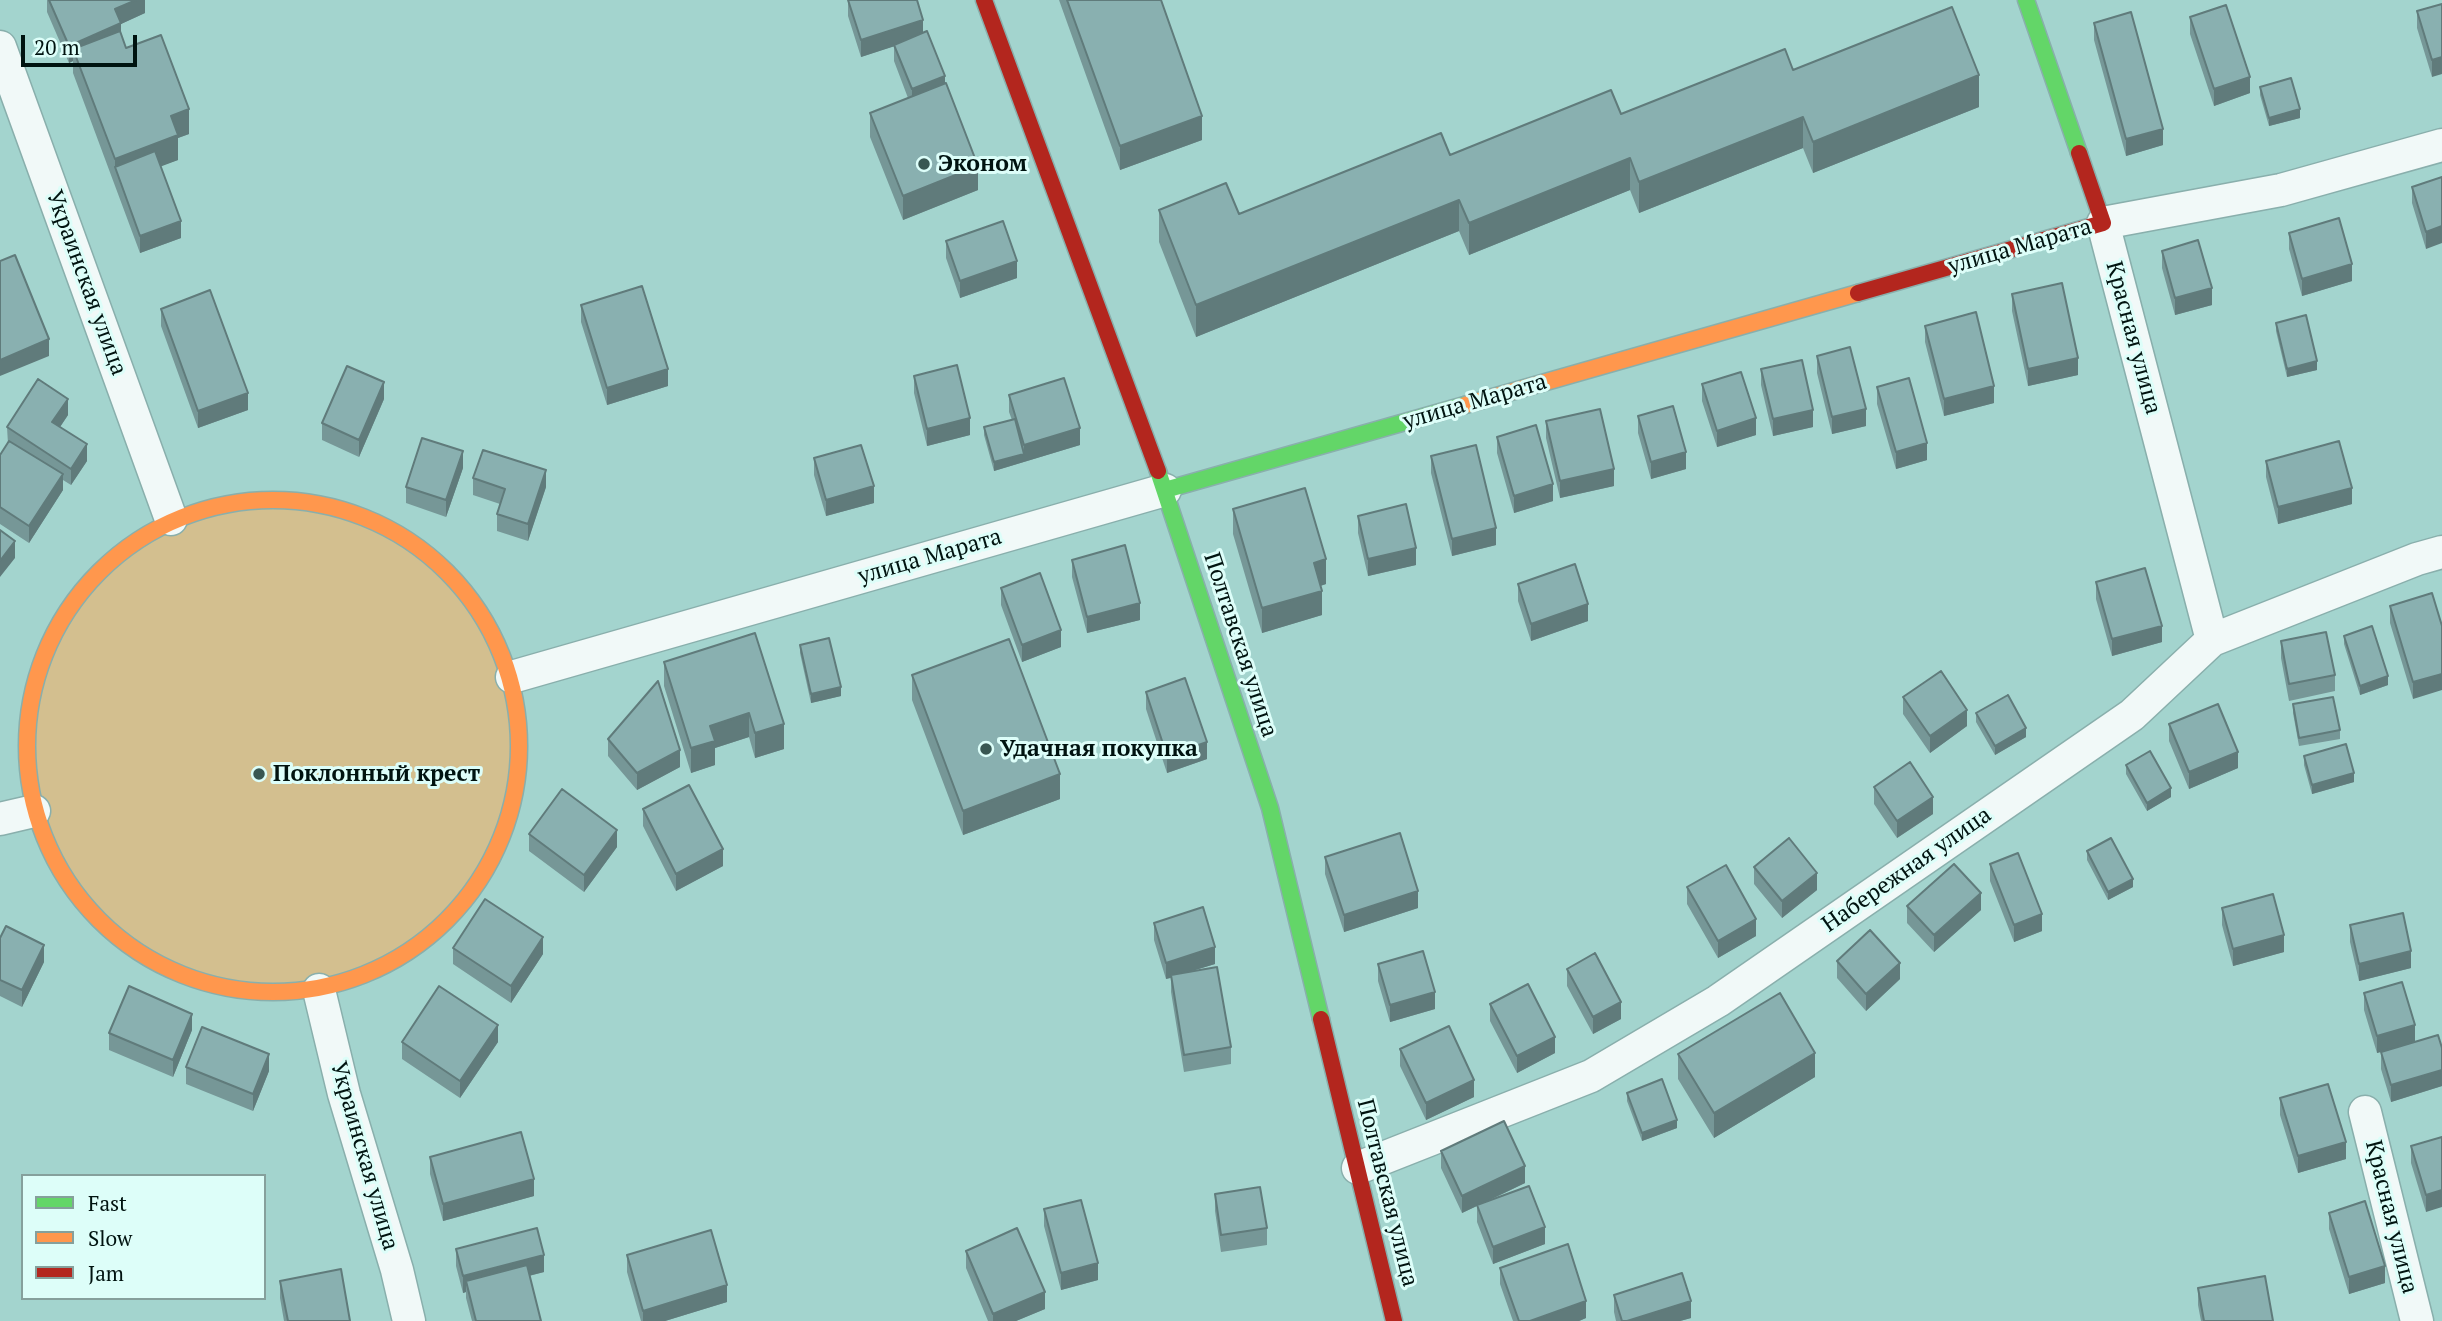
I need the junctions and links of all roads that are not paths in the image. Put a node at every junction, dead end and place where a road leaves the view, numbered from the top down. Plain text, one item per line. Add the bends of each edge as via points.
1 (984, 0) edge
2 (2026, 0) edge
3 (0, 47) edge
4 (2442, 145) edge
5 (2103, 223) junction
6 (1165, 490) junction
7 (171, 519) junction
8 (2442, 552) edge
9 (2212, 640) junction
10 (512, 677) junction
11 (34, 811) junction
12 (0, 819) edge
13 (319, 990) junction
14 (2365, 1112) dead end
15 (1357, 1168) junction
16 (1389, 1319) edge
17 (409, 1321) edge
18 (2417, 1321) edge

1 - 6 street, Полтавская улица
2 - 5 street, Красная улица
3 - 7 street, Украинская улица
4 - 5 street, улица Марата via 2281,190
5 - 6 street, улица Марата
5 - 9 street, Красная улица
6 - 10 street, улица Марата
6 - 15 street, Полтавская улица via 1270,808
7 - 10 street via 253,498 278,500 338,506 415,541 475,601
7 - 11 street via 113,557 97,574 67,610 37,673 26,742
8 - 9 street, Набережная улица
9 - 15 street, Набережная улица via 2132,715 1718,1001 1591,1076
10 - 13 street via 522,759 503,840 460,910 396,962
11 - 12 street
11 - 13 street via 64,879 112,934 174,974 245,993
13 - 17 street, Украинская улица
14 - 18 street, Красная улица
15 - 16 street, Полтавская улица

